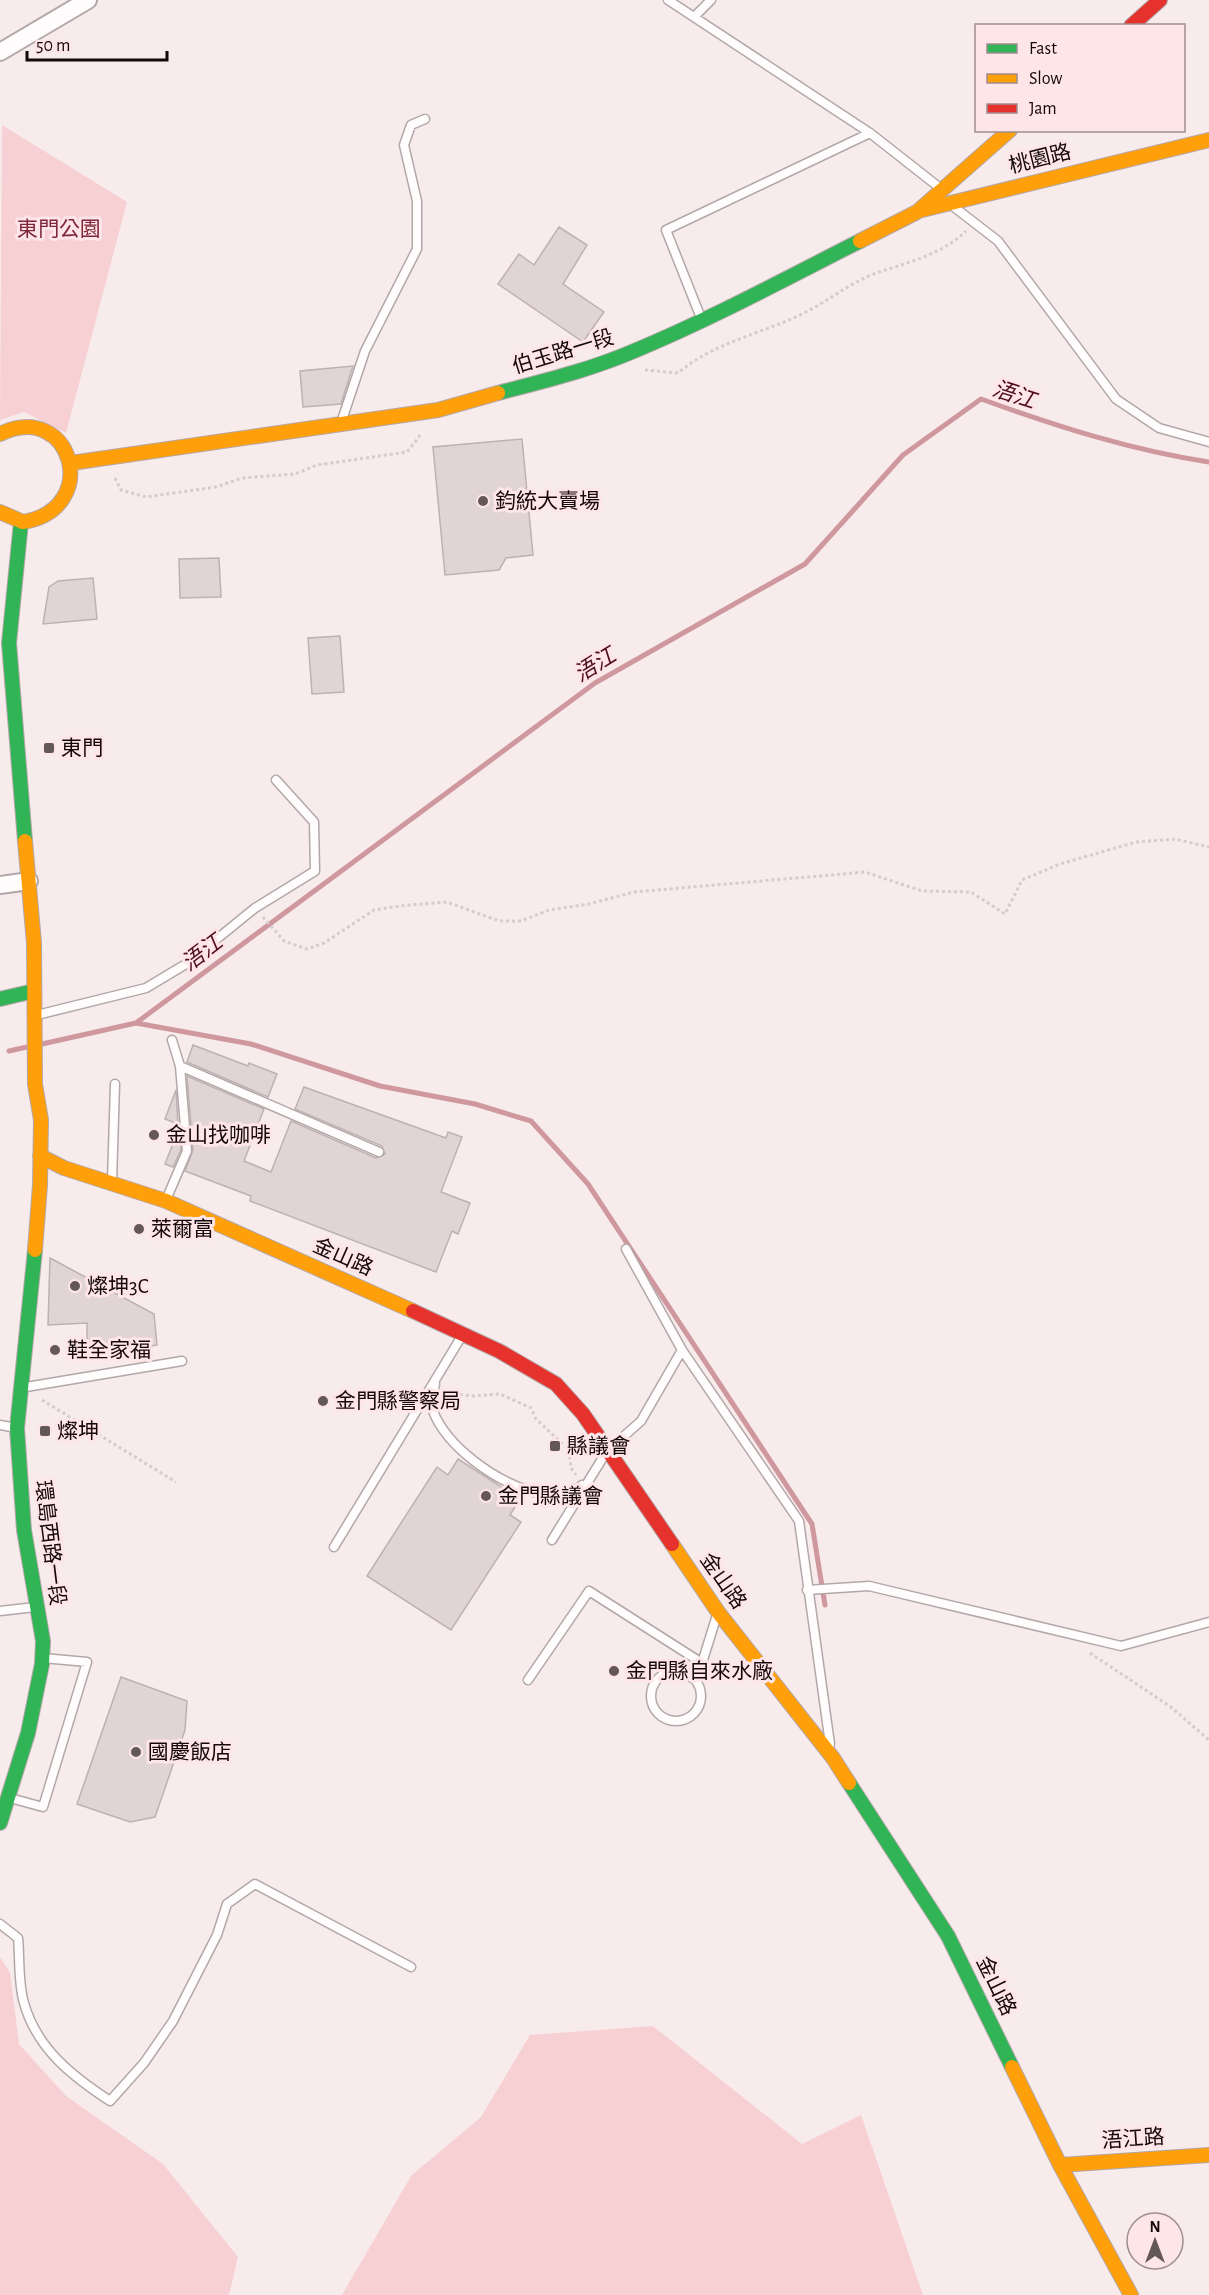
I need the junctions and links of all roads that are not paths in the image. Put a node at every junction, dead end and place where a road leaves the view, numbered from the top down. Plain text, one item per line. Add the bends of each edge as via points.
1 (88, 0) edge
2 (668, 0) edge
3 (711, 0) edge
4 (1160, 0) edge
5 (695, 16) junction
6 (1133, 24) edge
7 (0, 52) edge
8 (425, 119) dead end
9 (1008, 132) edge
10 (870, 133) junction
11 (1209, 140) edge
12 (942, 190) junction
13 (948, 203) junction
14 (917, 212) junction
15 (702, 321) junction
16 (341, 423) junction
17 (0, 434) edge
18 (1209, 442) edge
19 (71, 463) junction
20 (0, 512) edge
21 (21, 522) junction
22 (4, 644) edge
23 (276, 780) dead end
24 (29, 881) junction
25 (0, 885) edge
26 (34, 991) junction
27 (0, 999) edge
28 (34, 1016) junction
29 (172, 1040) dead end
30 (180, 1066) junction
31 (115, 1084) dead end
32 (379, 1152) dead end
33 (40, 1156) junction
34 (112, 1182) junction
35 (166, 1201) junction
36 (626, 1249) dead end
37 (464, 1334) junction
38 (682, 1350) junction
39 (182, 1361) dead end
40 (435, 1380) junction
41 (23, 1388) junction
42 (0, 1425) edge
43 (16, 1428) junction
44 (607, 1451) junction
45 (587, 1481) junction
46 (552, 1540) dead end
47 (334, 1547) dead end
48 (807, 1590) junction
49 (36, 1607) junction
50 (0, 1611) edge
51 (718, 1612) junction
52 (1209, 1622) edge
53 (43, 1658) junction
54 (702, 1663) junction
55 (692, 1678) junction
56 (528, 1680) dead end
57 (832, 1758) junction
58 (8, 1797) junction
59 (0, 1823) edge
60 (0, 1924) edge
61 (411, 1967) dead end
62 (1209, 2155) edge
63 (1060, 2165) junction
64 (1131, 2295) edge

1 - 7 street
2 - 5 lane
3 - 5 lane
4 - 6 main road
5 - 10 lane
8 - 16 lane via 411,125 404,145 417,201 417,249 365,351
9 - 12 main road, 伯玉路一段
10 - 12 lane
10 - 15 lane via 666,230
11 - 13 main road, 桃園路
12 - 14 main road, 伯玉路一段
13 - 14 main road, 桃園路
13 - 18 lane via 998,241 1116,399 1159,428
14 - 15 main road, 伯玉路一段
15 - 16 main road, 伯玉路一段 via 574,372 422,413
16 - 19 main road, 伯玉路一段
17 - 19 main road via 30,427 45,431 57,438
19 - 21 main road via 72,477 62,502 39,518
20 - 21 main road
21 - 22 main road
22 - 24 main road
23 - 28 lane via 314,822 315,871 255,908 186,964 146,988
24 - 25 street
24 - 26 main road
26 - 27 main road
26 - 28 main road
28 - 33 main road, 環島西路一段
29 - 30 lane
30 - 32 lane
30 - 35 lane via 187,1151
31 - 34 lane
33 - 34 main road, 金山路 via 64,1168
33 - 41 main road, 環島西路一段
34 - 35 main road, 金山路
35 - 37 main road, 金山路
36 - 38 lane
37 - 40 lane
37 - 44 main road, 金山路 via 556,1384 583,1414
38 - 44 lane via 641,1421
38 - 48 lane via 799,1521
39 - 41 lane
40 - 45 lane via 432,1409 450,1437 471,1458 507,1482 532,1492 559,1495 571,1494
40 - 47 lane
41 - 43 main road, 環島西路一段
42 - 43 lane
43 - 49 main road, 環島西路一段 via 24,1530
44 - 45 lane
44 - 51 main road, 金山路
45 - 46 lane
48 - 52 lane via 869,1586 1121,1646
48 - 57 lane
49 - 50 lane
49 - 53 main road, 環島西路一段
51 - 54 lane
51 - 57 main road, 金山路
53 - 58 main road, 環島西路一段 via 34,1708
53 - 58 lane via 87,1662 44,1807
54 - 55 lane
54 - 56 lane via 588,1591
55 - 55 lane via 670,1672 656,1681 651,1696 655,1711 676,1721 692,1715 700,1701
57 - 63 main road, 金山路 via 948,1936
58 - 59 main road, 環島西路一段
60 - 61 lane via 18,1938 24,2002 34,2030 55,2059 110,2101 144,2063 173,2021 217,1935 227,1904 255,1884
62 - 63 main road, 浯江路
63 - 64 main road, 金山路

